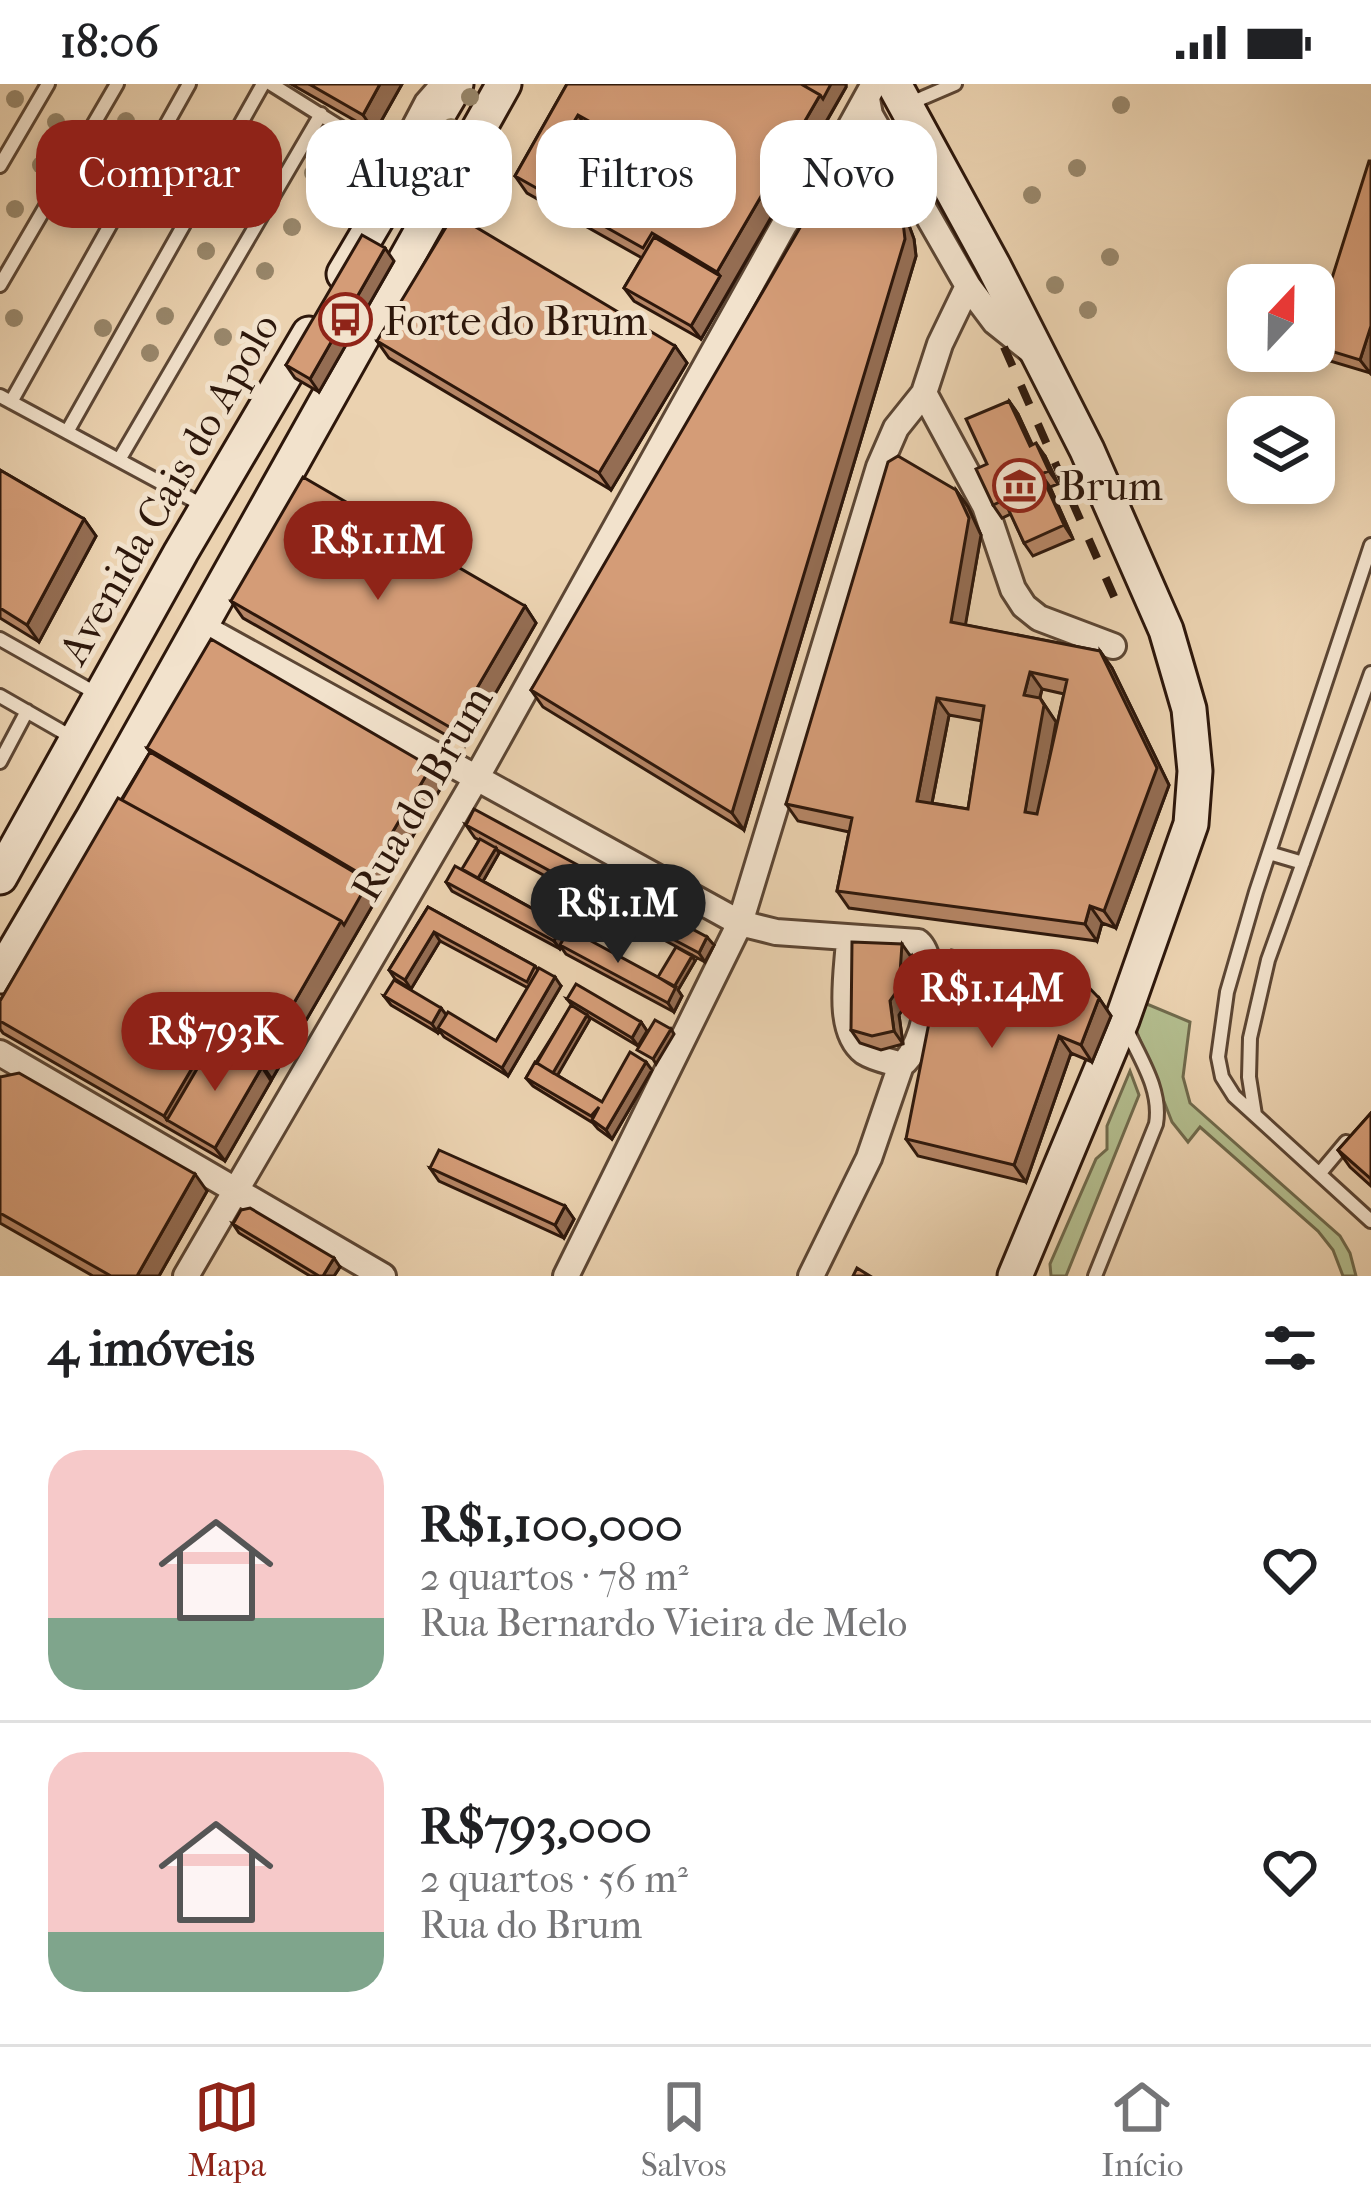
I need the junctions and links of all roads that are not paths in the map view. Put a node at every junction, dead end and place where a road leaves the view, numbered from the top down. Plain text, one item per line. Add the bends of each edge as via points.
1 (48, 84) edge
2 (117, 84) edge
3 (188, 84) edge
4 (267, 84) edge
5 (436, 84) edge
6 (456, 84) edge
7 (504, 84) edge
8 (955, 84) edge
9 (885, 93) edge
10 (321, 114) junction
11 (330, 120) edge
12 (415, 120) edge
13 (430, 120) edge
14 (0, 166) edge
15 (363, 228) edge
16 (0, 285) edge
17 (968, 286) junction
18 (1041, 359) junction
19 (924, 393) junction
20 (6, 399) edge
21 (67, 432) junction
22 (119, 460) junction
23 (207, 507) junction
24 (1371, 545) edge
25 (1364, 592) edge
26 (200, 625) junction
27 (0, 640) edge
28 (1113, 646) dead end
29 (1371, 674) edge
30 (0, 696) edge
31 (100, 696) junction
32 (28, 712) junction
33 (76, 739) junction
34 (1, 757) edge
35 (478, 775) junction
36 (1269, 853) junction
37 (1303, 863) junction
38 (0, 877) edge
39 (740, 923) junction
40 (849, 938) junction
41 (0, 976) edge
42 (1122, 1020) junction
43 (0, 1053) edge
44 (902, 1065) junction
45 (1256, 1116) junction
46 (1358, 1129) edge
47 (1319, 1173) junction
48 (236, 1188) junction
49 (1371, 1221) edge
50 (186, 1276) edge
51 (383, 1276) edge
52 (566, 1276) edge
53 (811, 1276) edge
54 (1015, 1276) edge
55 (1095, 1276) edge

1 - 14 lane
2 - 16 lane
3 - 20 lane
4 - 10 lane
4 - 21 lane
5 - 12 lane
6 - 13 main road, Avenida Cais do Apolo
7 - 26 main road
8 - 9 lane
9 - 17 street via 871,115
9 - 18 main road
9 - 35 street, Rua do Brum via 784,225
10 - 11 lane
10 - 22 lane
15 - 23 main road, Avenida Cais do Apolo
17 - 18 street via 995,322
17 - 19 street
18 - 42 main road via 1166,630 1189,709 1191,824
19 - 28 street via 985,506 1024,606
19 - 39 street via 879,467
20 - 21 lane
21 - 22 lane
22 - 23 lane
23 - 31 main road, Avenida Cais do Apolo
24 - 25 lane
25 - 36 lane
26 - 35 street
26 - 41 main road
27 - 31 lane
29 - 37 lane
30 - 32 lane
31 - 33 main road, Avenida Cais do Apolo
32 - 33 lane
32 - 34 lane
33 - 38 main road, Avenida Cais do Apolo
35 - 39 street
35 - 48 street, Rua do Brum
36 - 37 lane
36 - 45 lane via 1218,1057 1222,1077
37 - 45 lane via 1250,1038
39 - 40 street
39 - 52 street
40 - 44 street via 853,1041
40 - 44 street via 907,940 927,950 925,1018 918,1047
42 - 54 main road
42 - 55 lane via 1156,1093 1162,1128
43 - 48 street
44 - 53 street via 869,1158
45 - 47 lane
46 - 47 lane
47 - 49 lane
48 - 50 street, Rua do Brum
48 - 51 street

